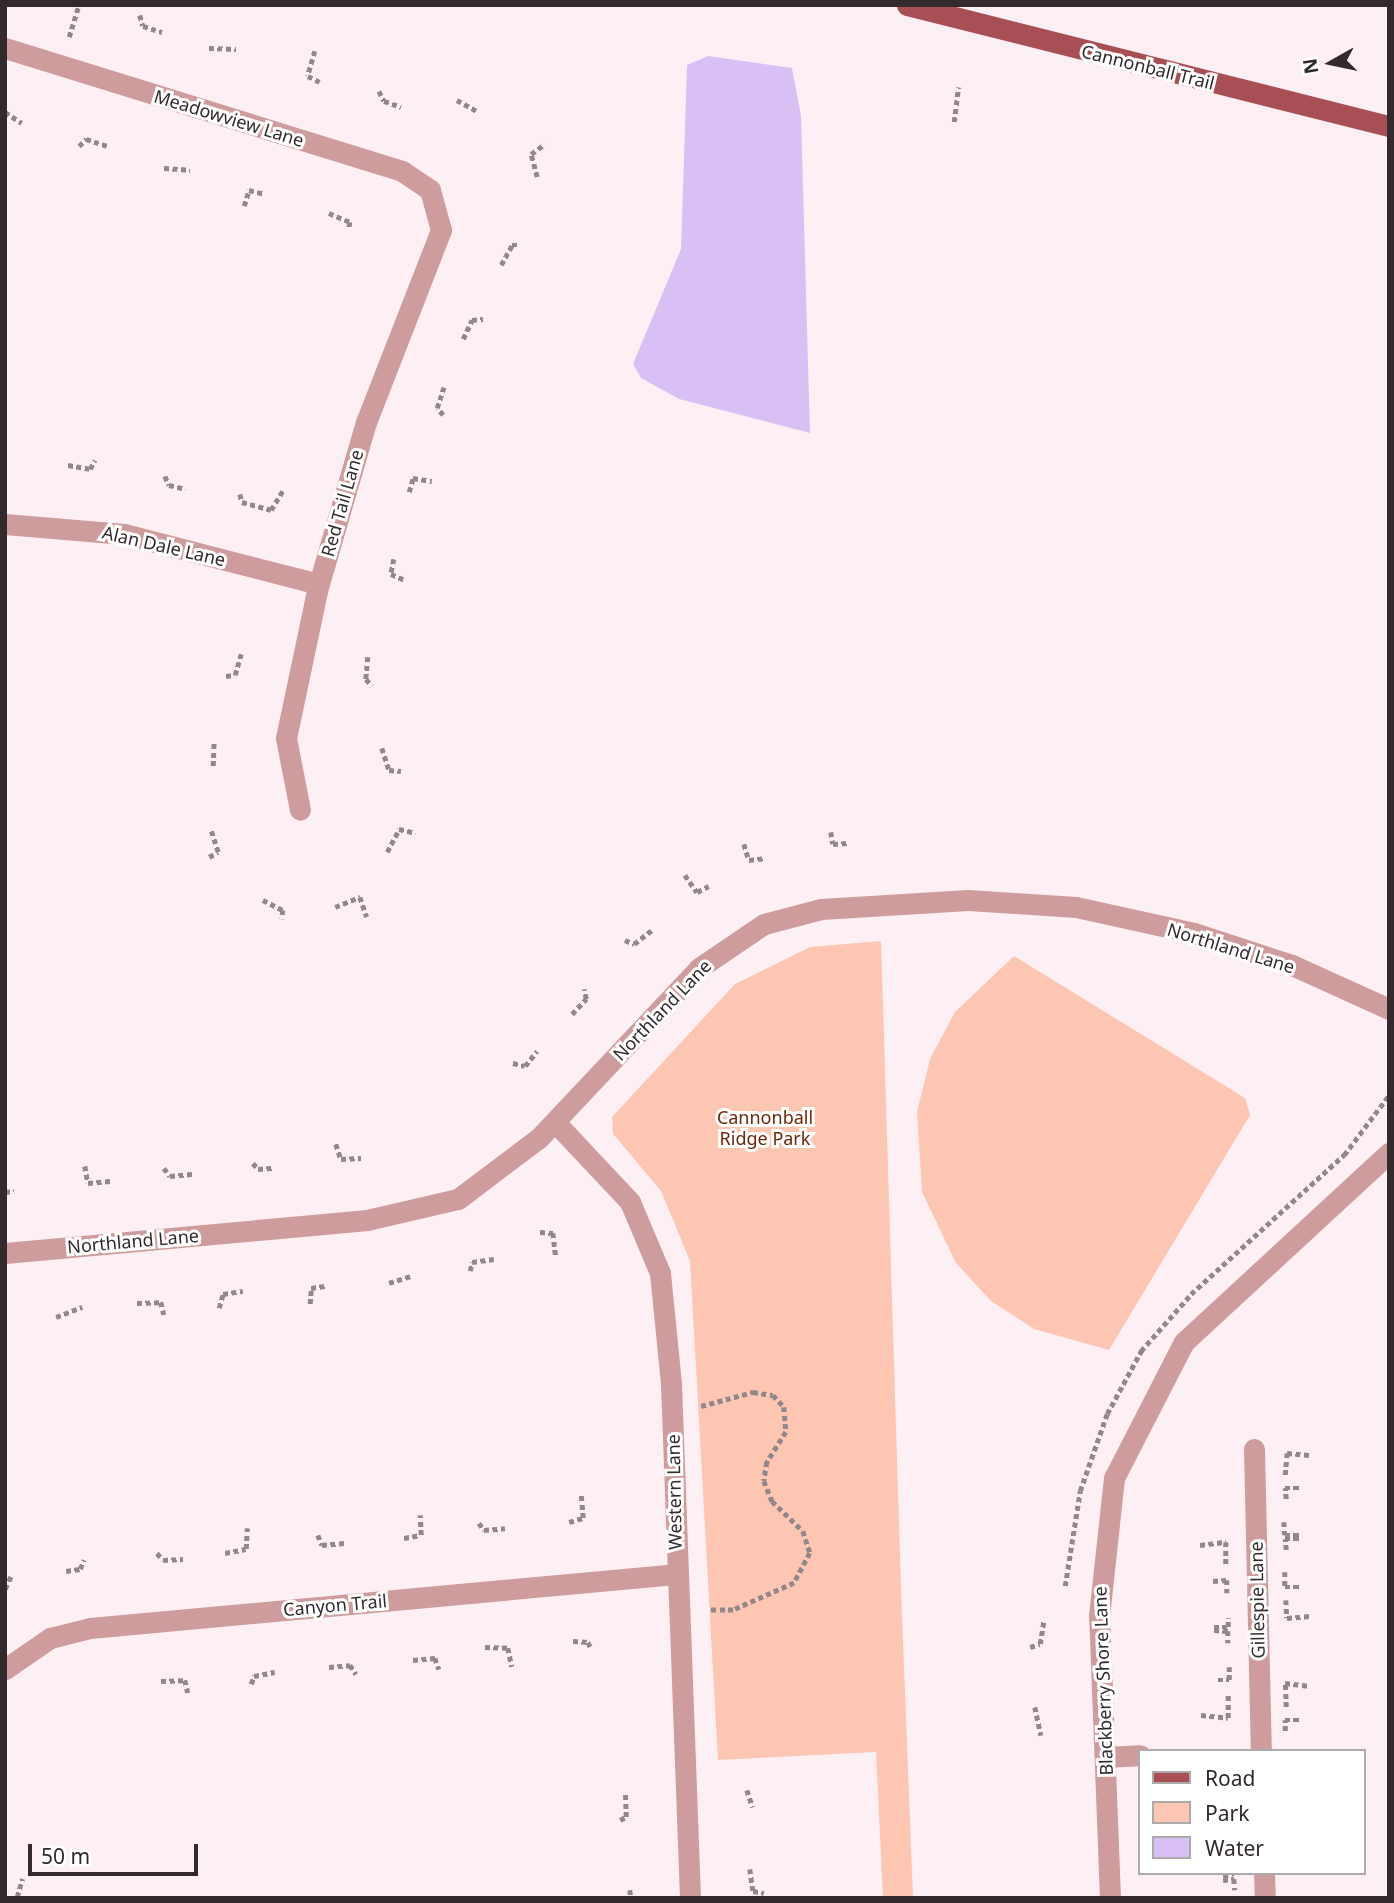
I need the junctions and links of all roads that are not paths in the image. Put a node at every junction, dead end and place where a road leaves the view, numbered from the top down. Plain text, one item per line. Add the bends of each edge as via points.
1 (907, 5) edge
2 (5, 48) edge
3 (1389, 126) edge
4 (436, 207) joint
5 (5, 524) edge
6 (319, 584) junction
7 (300, 810) dead end
8 (1389, 1009) edge
9 (555, 1122) junction
10 (1389, 1153) edge
11 (5, 1253) edge
12 (1254, 1449) dead end
13 (676, 1574) junction
14 (5, 1669) edge
15 (1261, 1749) edge
16 (1138, 1755) edge
17 (1105, 1756) junction
18 (1265, 1875) edge
19 (690, 1898) edge
20 (1110, 1898) edge
21 (1265, 1898) edge

1 - 3 main road, Cannonball Trail
2 - 4 street, Meadowview Lane via 419,177
4 - 6 street, Red Tail Lane via 441,230 366,422
5 - 6 street, Alan Dale Lane via 124,534
6 - 7 street, Red Tail Lane via 286,738
8 - 9 street, Northland Lane via 1292,965 1194,933 1076,907 968,900 821,909 764,924 699,968
9 - 11 street, Northland Lane via 493,1178 419,1213
9 - 13 street, Western Lane via 630,1202 660,1273 671,1384
10 - 17 street, Blackberry Shore Lane via 1184,1342 1145,1407 1114,1478 1101,1564
12 - 15 street, Gillespie Lane
13 - 14 street, Canyon Trail via 90,1628 50,1639
13 - 19 street, Western Lane
16 - 17 street
17 - 20 street, Blackberry Shore Lane
18 - 21 street

